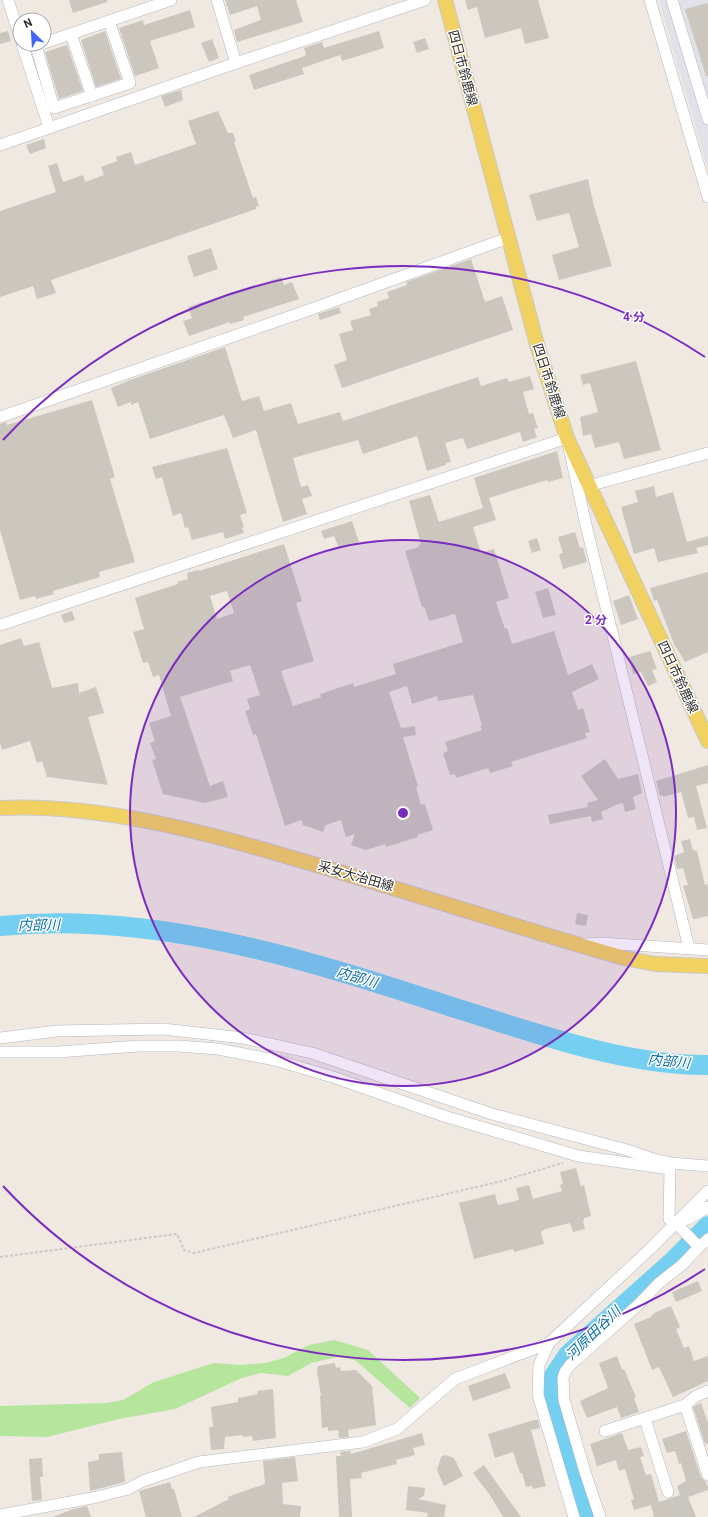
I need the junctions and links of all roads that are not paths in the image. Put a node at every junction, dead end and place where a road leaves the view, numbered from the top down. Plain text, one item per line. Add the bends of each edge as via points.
1 (8, 0) edge
2 (171, 0) edge
3 (217, 0) edge
4 (425, 0) edge
5 (445, 0) edge
6 (650, 0) edge
7 (672, 0) edge
8 (12, 12) edge
9 (109, 21) junction
10 (71, 34) junction
11 (52, 41) edge
12 (25, 52) edge
13 (38, 52) edge
14 (236, 63) junction
15 (92, 96) junction
16 (708, 119) edge
17 (49, 127) junction
18 (0, 145) edge
19 (708, 197) edge
20 (508, 238) junction
21 (0, 417) edge
22 (567, 438) junction
23 (708, 453) edge
24 (588, 486) junction
25 (0, 625) edge
26 (708, 741) edge
27 (0, 808) edge
28 (575, 944) junction
29 (689, 948) junction
30 (708, 950) edge
31 (708, 966) edge
32 (0, 1038) edge
33 (0, 1052) edge
34 (670, 1166) junction
35 (708, 1166) edge
36 (708, 1191) edge
37 (708, 1207) edge
38 (676, 1223) junction
39 (708, 1239) edge
40 (698, 1246) junction
41 (549, 1343) junction
42 (708, 1391) edge
43 (684, 1405) junction
44 (645, 1419) junction
45 (605, 1431) dead end
46 (708, 1475) edge
47 (668, 1492) road end
48 (0, 1515) edge
49 (574, 1517) edge
50 (600, 1517) edge

1 - 8 street
2 - 9 street
3 - 14 street
4 - 14 street
5 - 20 main road, 四日市鈴鹿線
6 - 19 street
7 - 16 street
9 - 10 street
9 - 15 street via 130,83
10 - 11 street
10 - 15 street
12 - 17 street
13 - 15 street via 54,108
14 - 17 street
17 - 18 street
20 - 21 street
20 - 22 main road, 四日市鈴鹿線 via 538,348
22 - 24 main road, 四日市鈴鹿線
22 - 25 street
22 - 29 street
23 - 24 street
24 - 26 main road, 四日市鈴鹿線
27 - 28 main road, 采女大治田線 via 22,807 91,813 147,822 231,841 358,875
28 - 29 street
28 - 31 main road, 采女大治田線 via 656,964
29 - 30 street
32 - 34 street via 56,1031 148,1029 212,1033 243,1038 312,1053 492,1114 600,1142
33 - 34 street via 58,1052 138,1046 218,1049 275,1060 336,1078 444,1116 578,1156
34 - 35 street
34 - 38 street via 669,1219
36 - 38 street
37 - 38 street
38 - 40 street
38 - 41 street
39 - 40 street
40 - 50 street via 682,1265 659,1283 565,1372 564,1400
41 - 48 street via 456,1379 397,1429 363,1442 199,1462 97,1498
41 - 49 street via 539,1365 538,1395
42 - 43 street
43 - 44 street
43 - 46 street
44 - 45 street
44 - 47 street

